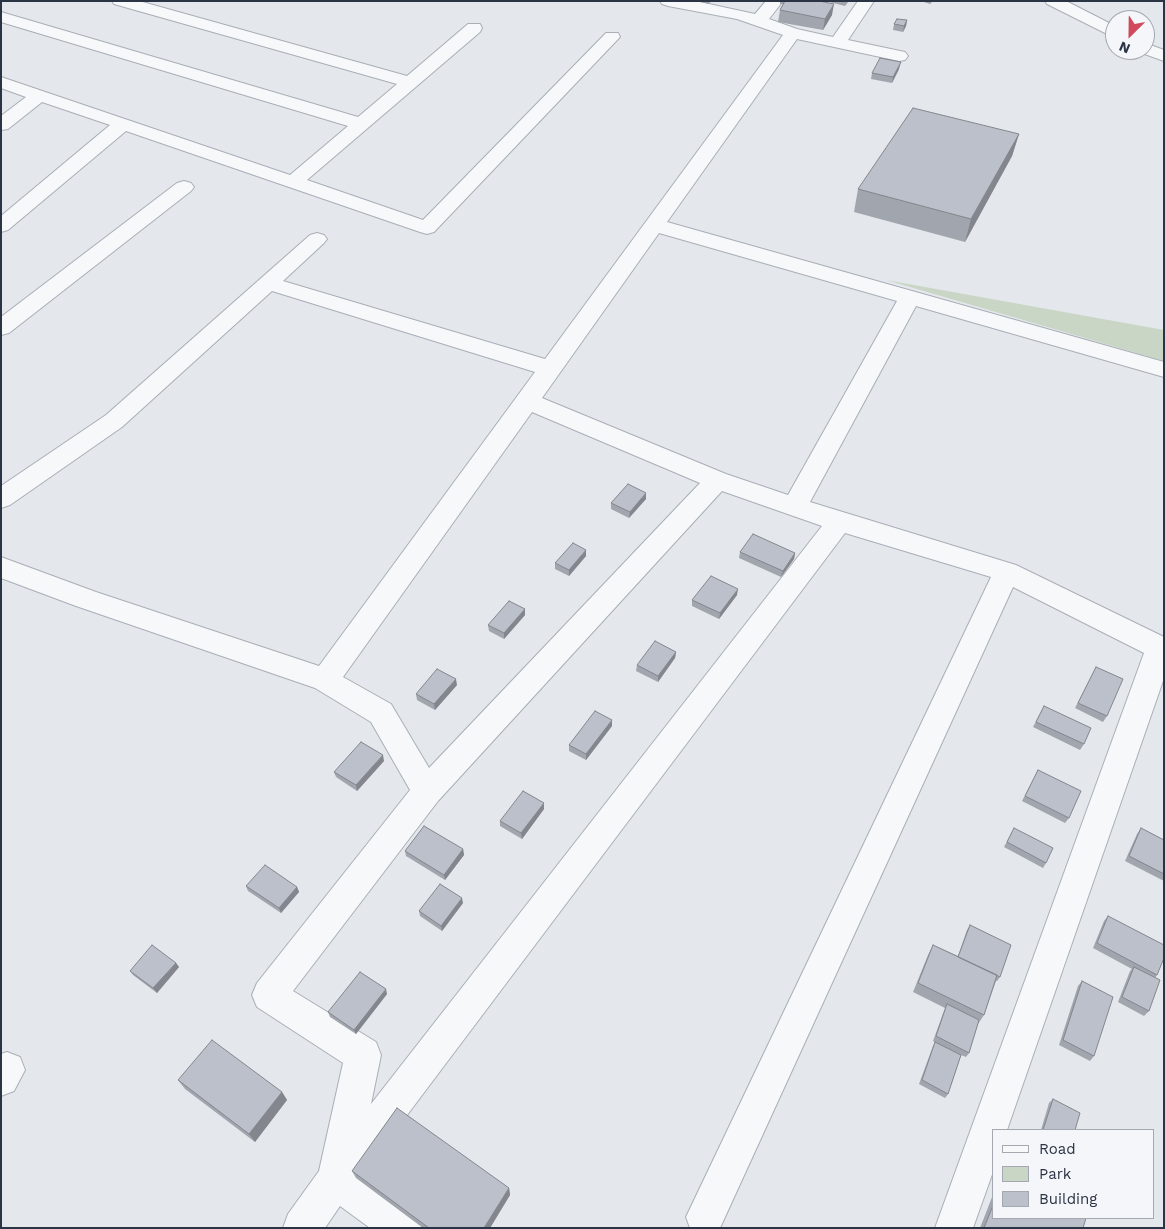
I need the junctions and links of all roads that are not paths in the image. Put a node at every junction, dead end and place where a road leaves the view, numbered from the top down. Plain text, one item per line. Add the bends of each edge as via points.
1 (120, 1) edge
2 (776, 1) edge
3 (866, 1) edge
4 (1053, 1) edge
5 (678, 2) edge
6 (1, 18) edge
7 (758, 22) junction
8 (474, 28) dead end
9 (1105, 28) edge
10 (793, 33) junction
11 (612, 37) dead end
12 (837, 42) junction
13 (899, 56) dead end
14 (1, 82) edge
15 (410, 82) junction
16 (40, 95) junction
17 (123, 124) junction
18 (361, 124) junction
19 (1, 125) edge
20 (293, 182) junction
21 (184, 187) dead end
22 (655, 225) junction
23 (1, 226) edge
24 (317, 239) dead end
25 (267, 283) junction
26 (910, 298) junction
27 (1, 328) edge
28 (551, 369) junction
29 (1164, 370) edge
30 (527, 401) junction
31 (717, 480) junction
32 (1, 499) edge
33 (795, 506) junction
34 (839, 522) junction
35 (1, 567) edge
36 (1007, 572) junction
37 (1162, 649) edge
38 (325, 680) junction
39 (427, 792) junction
40 (336, 1179) junction
41 (705, 1217) dead end
42 (302, 1228) edge
43 (403, 1228) edge
44 (954, 1228) edge

1 - 15 street
2 - 7 street
3 - 12 street
4 - 9 street
5 - 7 street via 741,15
6 - 18 street
7 - 10 street
8 - 15 street
10 - 12 street
10 - 22 street
11 - 20 street via 427,228
12 - 13 street
14 - 16 street
15 - 18 street
16 - 17 street
16 - 19 street
17 - 20 street
17 - 23 street
18 - 20 street
21 - 27 street
22 - 26 street
22 - 28 street
24 - 25 street
25 - 28 street
25 - 32 street via 114,420
26 - 29 street
26 - 33 street
28 - 30 street
30 - 31 street
30 - 38 street
31 - 33 street
31 - 39 street
33 - 34 street
34 - 36 street
34 - 40 street
35 - 38 street
36 - 37 street
36 - 41 street
37 - 44 street
38 - 39 street via 381,713
39 - 40 street via 269,995 363,1055
40 - 42 street
40 - 43 street

